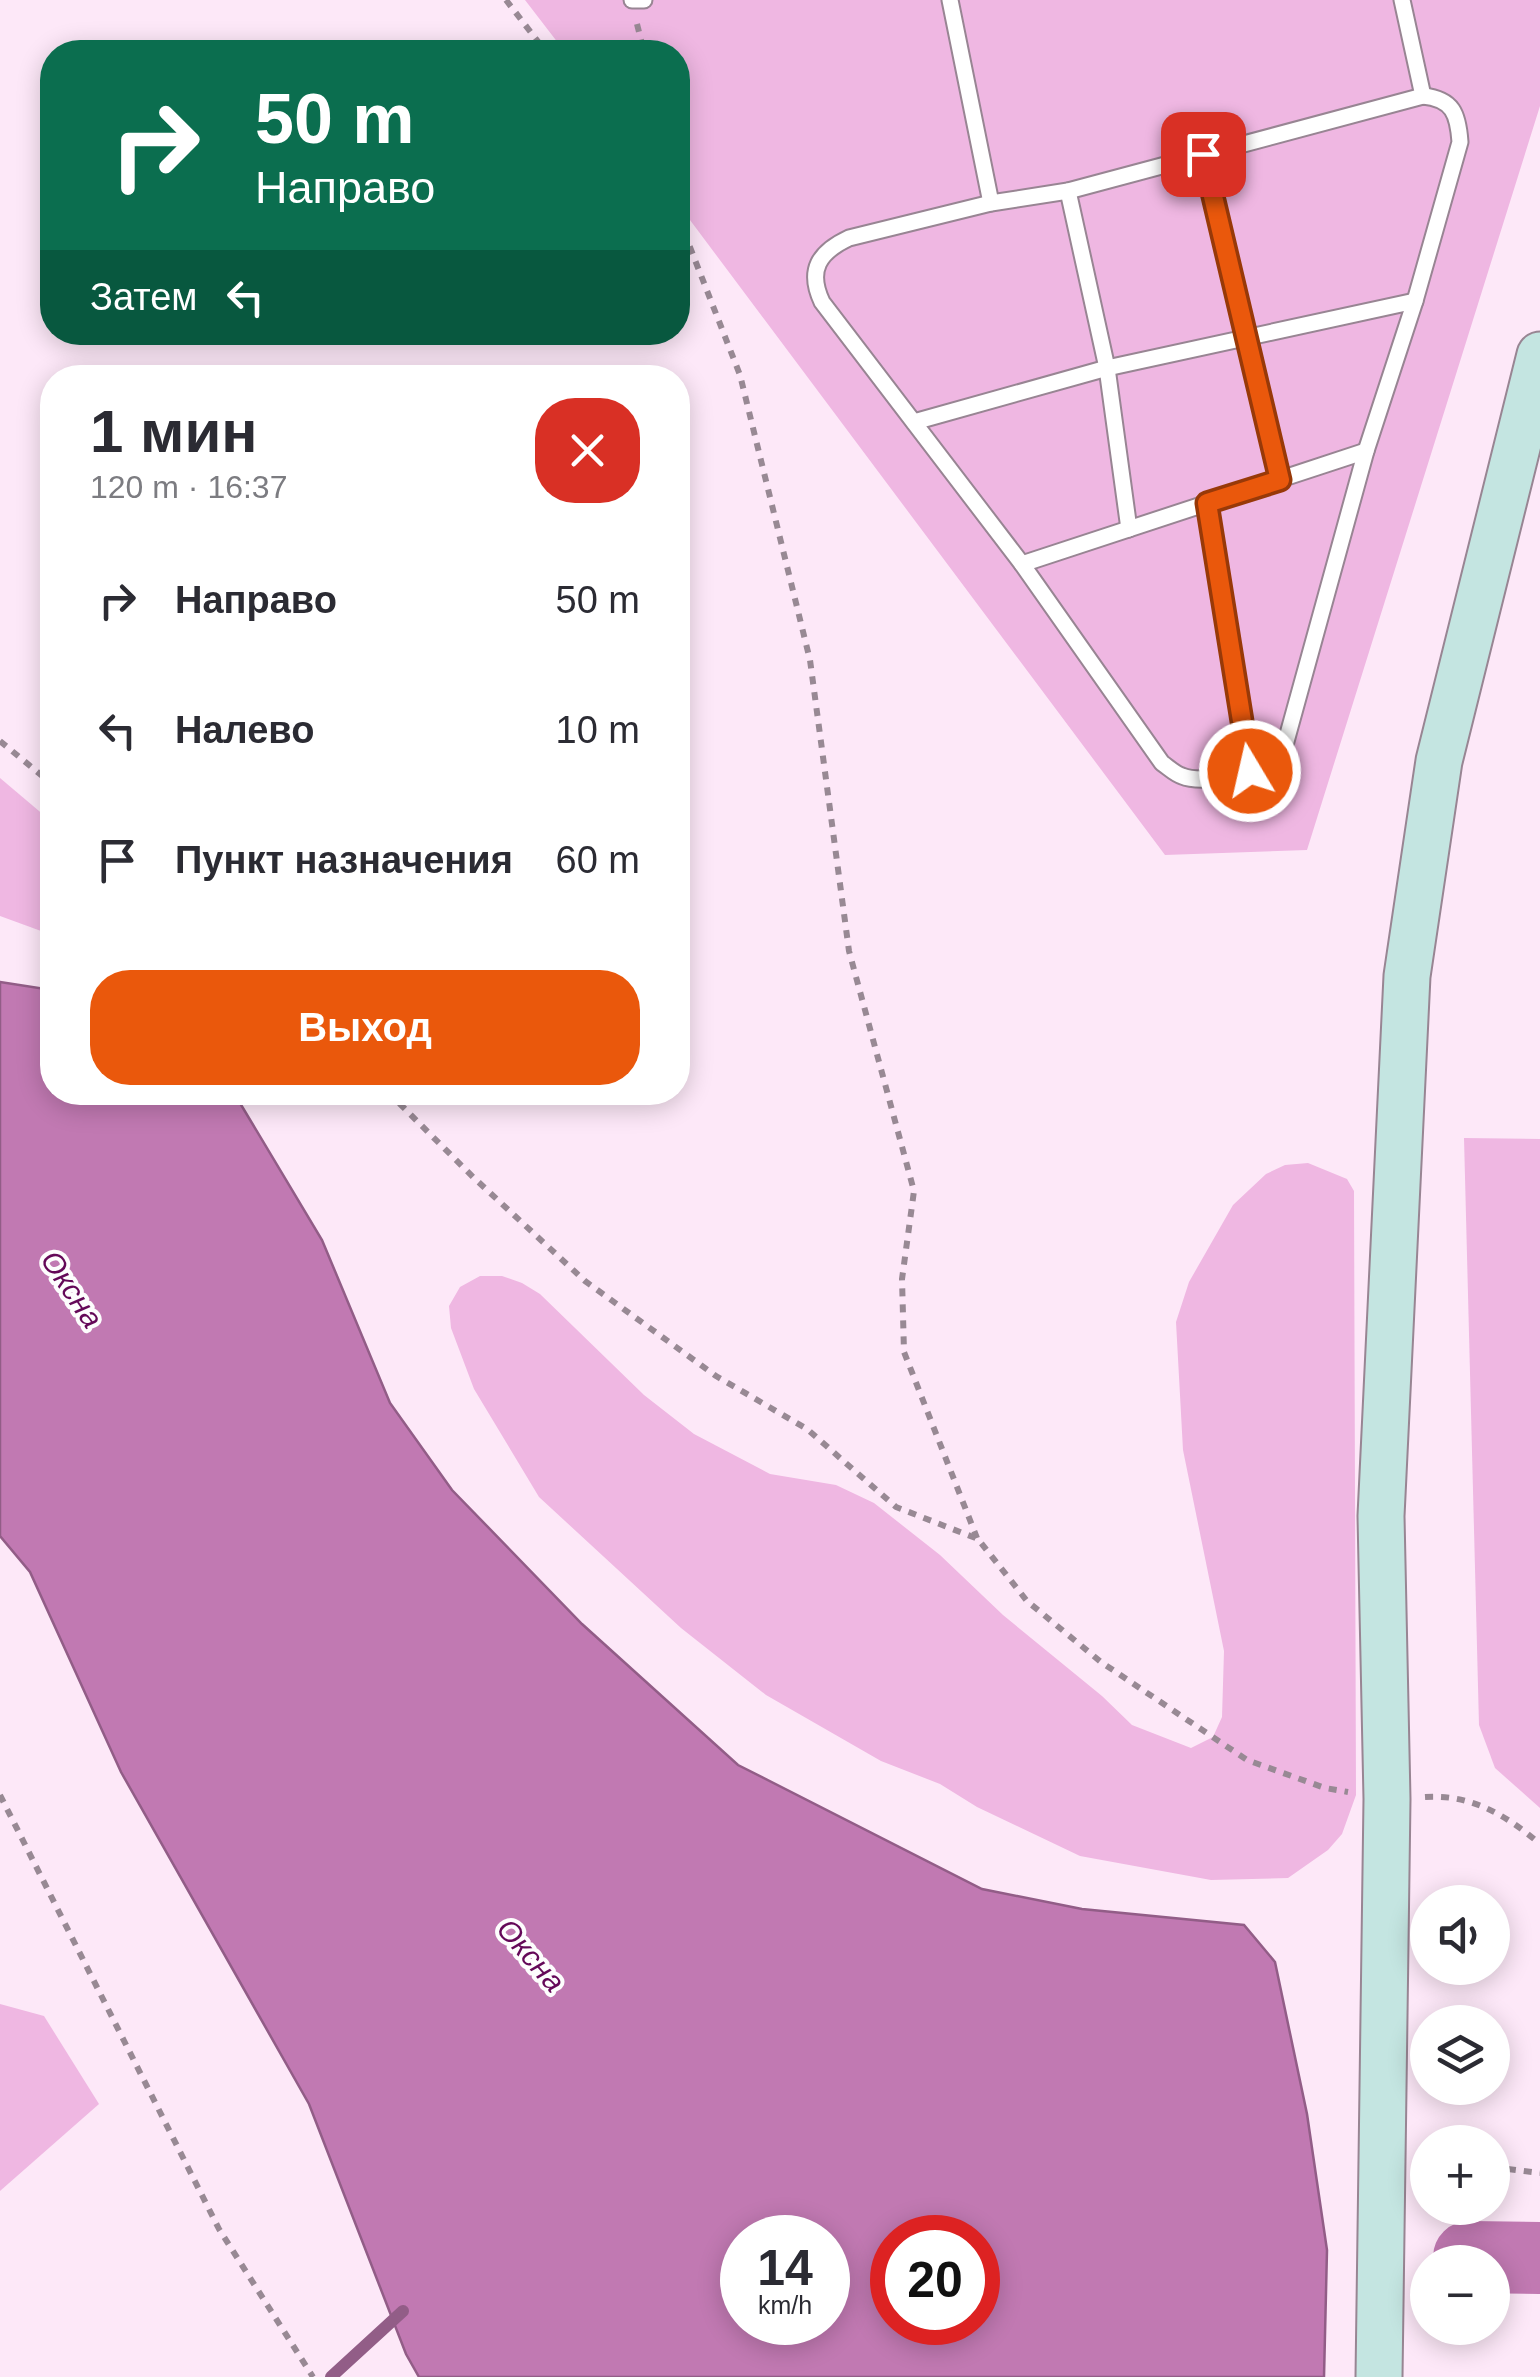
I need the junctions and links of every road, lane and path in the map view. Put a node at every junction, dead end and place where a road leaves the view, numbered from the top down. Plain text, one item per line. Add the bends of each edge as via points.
1 (506, 0) edge
2 (632, 0) edge
3 (644, 0) edge
4 (950, 0) edge
5 (1402, 0) edge
6 (537, 40) edge
7 (1423, 96) junction
8 (1203, 154) junction
9 (1068, 191) junction
10 (991, 203) junction
11 (690, 247) edge
12 (1415, 300) junction
13 (1244, 338) junction
14 (1540, 355) edge
15 (1107, 368) junction
16 (914, 422) junction
17 (1366, 451) junction
18 (1280, 480) junction
19 (1207, 503) junction
20 (1129, 529) junction
21 (1022, 564) junction
22 (0, 741) edge
23 (1250, 771) junction
24 (40, 774) edge
25 (401, 1105) edge
26 (978, 1539) junction
27 (0, 1795) edge
28 (1388, 1799) junction
29 (1540, 1844) edge
30 (1510, 2169) edge
31 (1540, 2173) edge
32 (311, 2374) edge
33 (1380, 2377) edge

1 - 6 path
2 - 3 lane
4 - 10 lane
5 - 7 lane
7 - 8 lane
7 - 12 lane via 1452,108 1460,142
8 - 9 lane
8 - 13 lane
9 - 10 lane
9 - 15 lane
10 - 16 lane via 850,238 833,245 814,273 822,302
11 - 26 path via 740,376 810,660 849,951 914,1191 902,1279 904,1352
12 - 13 lane
12 - 17 lane
13 - 15 lane
13 - 18 lane
14 - 28 street via 1439,761 1407,976 1381,1516
15 - 16 lane
15 - 20 lane
16 - 21 lane
17 - 18 lane
17 - 23 lane via 1282,756
18 - 19 lane
19 - 20 lane
19 - 23 lane
20 - 21 lane
21 - 23 lane via 1162,763 1184,777
22 - 24 path
25 - 26 path via 586,1281 716,1376 807,1429 896,1507
26 - 28 path via 1027,1600 1100,1662 1247,1760 1325,1788
27 - 32 path via 219,2229
28 - 29 path via 1440,1796 1487,1806
28 - 33 street
30 - 31 path

